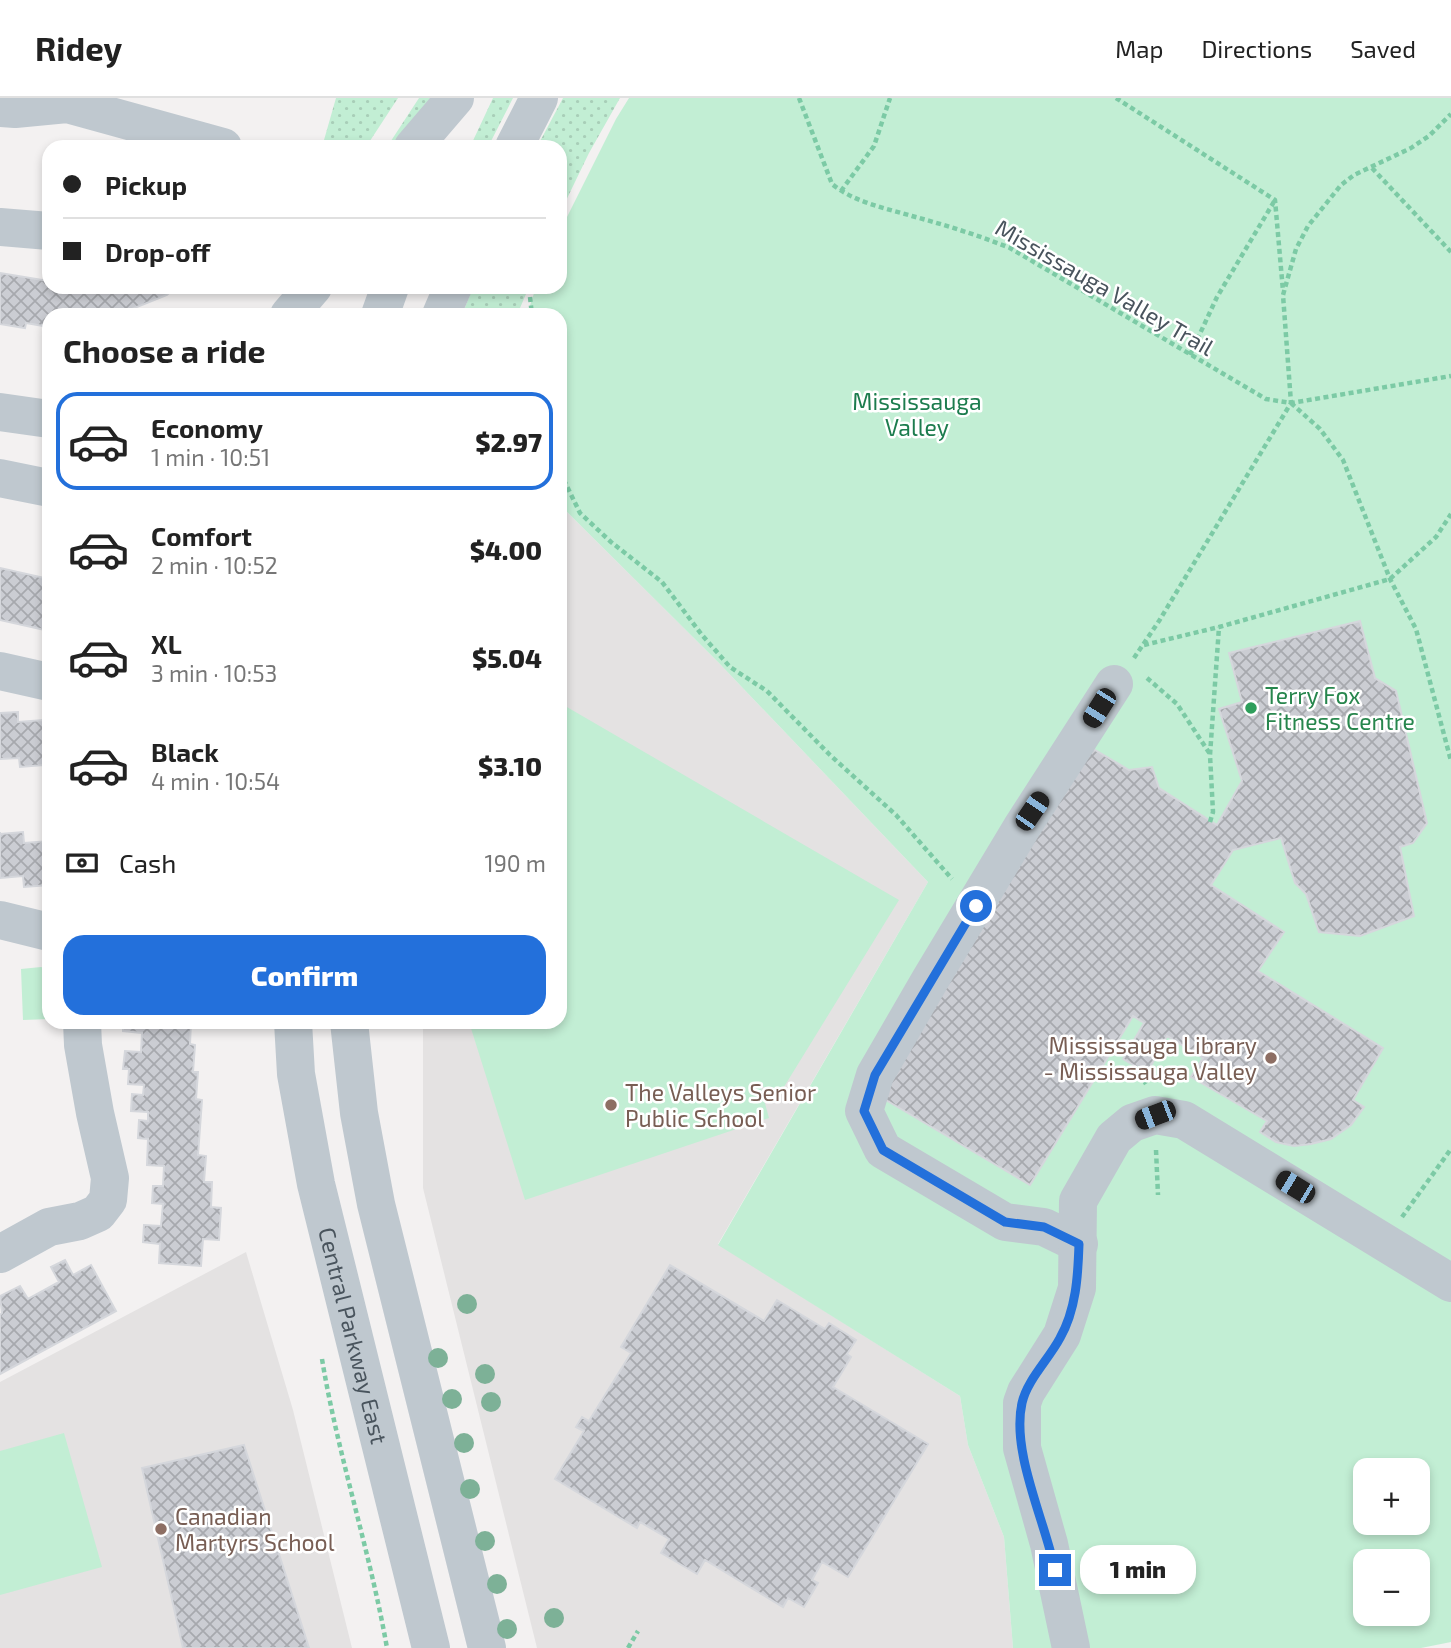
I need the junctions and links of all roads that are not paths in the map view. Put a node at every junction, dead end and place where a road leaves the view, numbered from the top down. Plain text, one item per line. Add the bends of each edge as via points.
1 (455, 98) edge
2 (462, 98) edge
3 (539, 98) edge
4 (0, 108) edge
5 (160, 139) edge
6 (419, 140) edge
7 (445, 140) edge
8 (518, 140) edge
9 (0, 226) edge
10 (42, 230) edge
11 (307, 294) edge
12 (295, 308) edge
13 (0, 478) edge
14 (42, 487) edge
15 (0, 671) edge
16 (1122, 674) road end
17 (42, 680) edge
18 (0, 920) edge
19 (42, 930) edge
20 (82, 1029) edge
21 (293, 1029) edge
22 (350, 1029) edge
23 (1079, 1244) junction
24 (0, 1254) edge
25 (1451, 1283) edge
26 (431, 1648) edge
27 (486, 1648) edge
28 (1071, 1648) edge

1 - 6 street
2 - 7 street
3 - 8 street
4 - 5 street via 66,104
9 - 10 street
11 - 12 street
13 - 14 street
15 - 17 street
16 - 23 street via 1021,827 875,1075 864,1111 883,1150 1005,1222 1044,1227
18 - 19 street
20 - 24 street via 94,1113 110,1178 108,1199 98,1213 49,1227
21 - 26 street, Central Parkway East via 296,1074 316,1184
22 - 27 street via 376,1204
23 - 25 street via 1078,1200 1114,1138 1132,1123 1155,1115 1184,1119
23 - 28 street via 1077,1288 1062,1335 1026,1392 1021,1426 1022,1448

